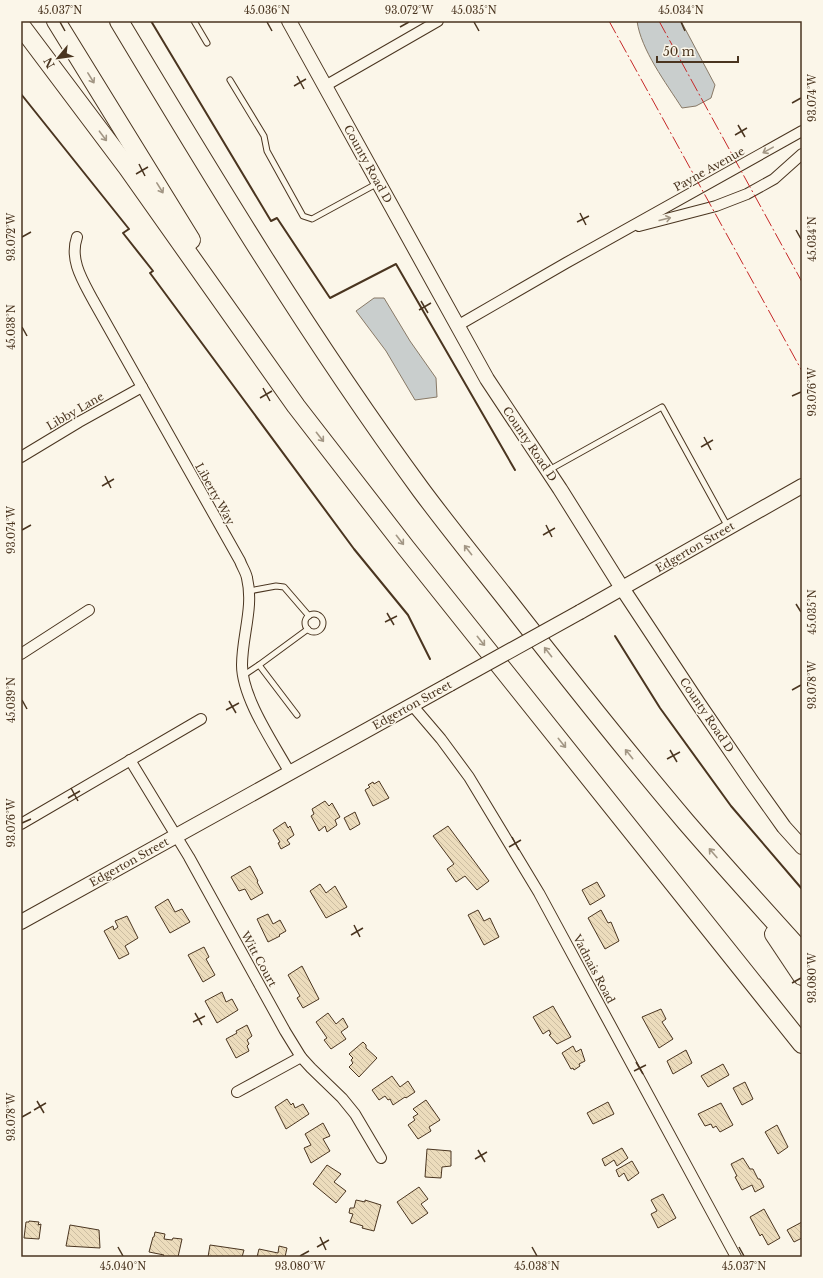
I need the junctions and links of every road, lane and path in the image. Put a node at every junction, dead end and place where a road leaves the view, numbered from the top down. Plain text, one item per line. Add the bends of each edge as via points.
1 (56, 21) edge
2 (120, 21) edge
3 (194, 21) edge
4 (289, 21) edge
5 (438, 21) edge
6 (21, 26) edge
7 (21, 37) edge
8 (207, 43) dead end
9 (230, 80) dead end
10 (325, 86) junction
11 (84, 111) junction
12 (802, 131) edge
13 (802, 154) edge
14 (378, 183) junction
15 (627, 228) junction
16 (77, 237) dead end
17 (457, 326) junction
18 (142, 387) junction
19 (296, 406) junction
20 (21, 457) edge
21 (548, 470) junction
22 (802, 486) edge
23 (729, 528) junction
24 (622, 588) junction
25 (249, 591) junction
26 (89, 610) dead end
27 (309, 616) junction
28 (308, 629) junction
29 (21, 654) edge
30 (259, 665) junction
31 (244, 675) junction
32 (412, 705) junction
33 (297, 715) dead end
34 (201, 719) dead end
35 (130, 760) junction
36 (290, 773) junction
37 (21, 824) edge
38 (177, 836) junction
39 (802, 847) edge
40 (739, 882) junction
41 (21, 921) edge
42 (802, 952) edge
43 (802, 976) edge
44 (802, 1044) edge
45 (302, 1057) junction
46 (237, 1092) dead end
47 (381, 1158) dead end
48 (736, 1257) edge

1 -> 19 highway
40 -> 2 highway via 585,700 422,491 292,301 188,136
3 - 8 lane
4 - 10 street, County Road D
5 - 10 street
6 - 11 highway
7 - 11 highway
9 - 14 lane via 264,136 267,151 303,216 312,219
10 - 14 street, County Road D
11 -> 19 highway
12 -> 15 street, Payne Avenue
15 -> 13 street, Payne Avenue via 716,206 747,194 774,179
14 - 17 street, County Road D
15 - 17 street, Payne Avenue
16 - 18 street, Liberty Way via 74,249 79,273
17 - 21 street, County Road D via 487,379
18 - 20 street, Libby Lane
18 - 25 street, Liberty Way via 240,561 247,577
19 -> 44 highway via 406,548
21 - 23 lane via 662,407
21 - 24 street, County Road D
22 - 23 street, Edgerton Street
23 - 24 street, Edgerton Street
24 - 32 street, Edgerton Street, bridge
24 - 39 street, County Road D via 752,782 784,827
25 - 27 lane via 276,586 284,588
25 - 31 street, Liberty Way via 250,607 242,666
26 - 29 street
27 - 28 lane via 306,621
27 - 28 lane via 318,615 323,625 318,631
28 - 30 lane
30 - 31 lane
30 - 33 lane
31 - 36 street, Liberty Way via 252,705
32 - 36 street, Edgerton Street
32 - 48 street, Vadnais Road via 469,777 539,893
34 - 35 street
35 - 37 street
35 - 38 street, Witt Court
36 - 38 street, Edgerton Street
38 - 41 street, Edgerton Street
38 - 45 street, Witt Court
40 - 42 highway
40 - 43 highway
45 - 46 street
45 - 47 street, Witt Court via 355,1114

